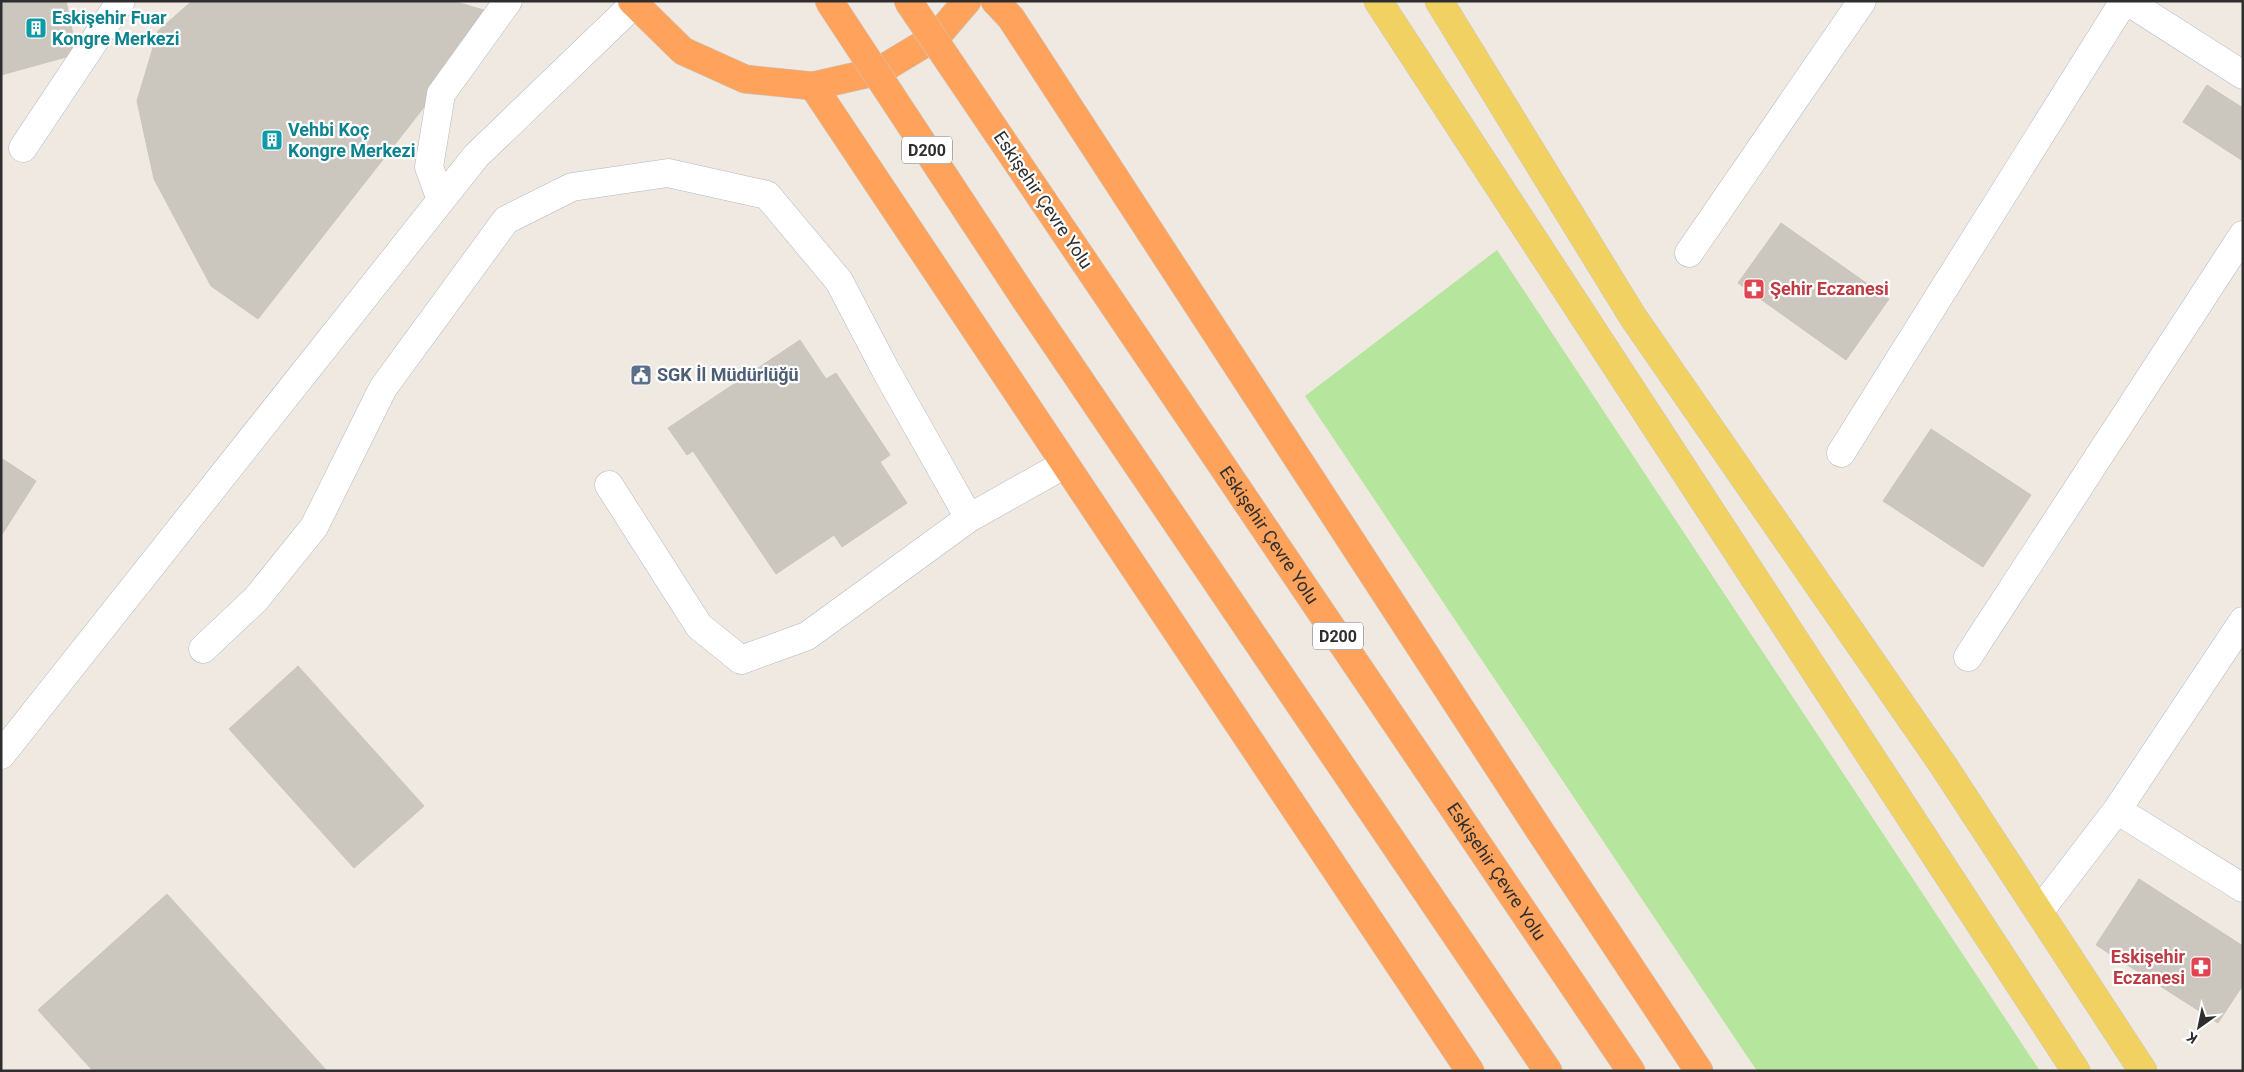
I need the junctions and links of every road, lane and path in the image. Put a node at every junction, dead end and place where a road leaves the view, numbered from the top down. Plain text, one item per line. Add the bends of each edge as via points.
1 (121, 1) edge
2 (508, 1) edge
3 (829, 1) edge
4 (908, 1) edge
5 (967, 1) edge
6 (995, 1) edge
7 (1378, 1) edge
8 (1439, 1) edge
9 (1862, 1) edge
10 (2126, 1) edge
11 (632, 3) edge
12 (2243, 75) edge
13 (813, 86) junction
14 (23, 148) dead end
15 (441, 200) junction
16 (2243, 235) edge
17 (1689, 253) dead end
18 (1841, 452) dead end
19 (1065, 464) junction
20 (609, 485) dead end
21 (969, 518) junction
22 (2243, 621) edge
23 (203, 649) dead end
24 (1968, 658) dead end
25 (1, 755) edge
26 (2117, 810) junction
27 (2243, 888) edge
28 (2039, 912) junction
29 (1470, 1071) edge
30 (1548, 1071) edge
31 (1631, 1071) edge
32 (1698, 1071) edge
33 (2076, 1071) edge
34 (2143, 1071) edge

1 - 14 street
2 - 15 street via 441,94 430,167
3 - 30 highway, D200, bridge via 1025,299
4 - 31 highway, Eskişehir Çevre Yolu / D200, bridge
5 - 13 highway via 937,36 879,71
6 - 32 highway via 1011,18
7 - 33 main road
8 - 28 main road via 1633,317 1943,765
9 - 17 street
10 - 12 street
10 - 18 street
11 - 13 highway via 683,51 745,79
11 - 15 street via 476,156
13 - 19 highway
15 - 25 street
16 - 24 street
19 - 21 street
19 - 29 highway
20 - 21 street via 699,626 740,660 807,636
21 - 23 street via 839,281 768,195 668,173 572,187 506,220 383,388 314,527 256,598
22 - 26 street
26 - 27 street
26 - 28 street
28 - 34 main road

